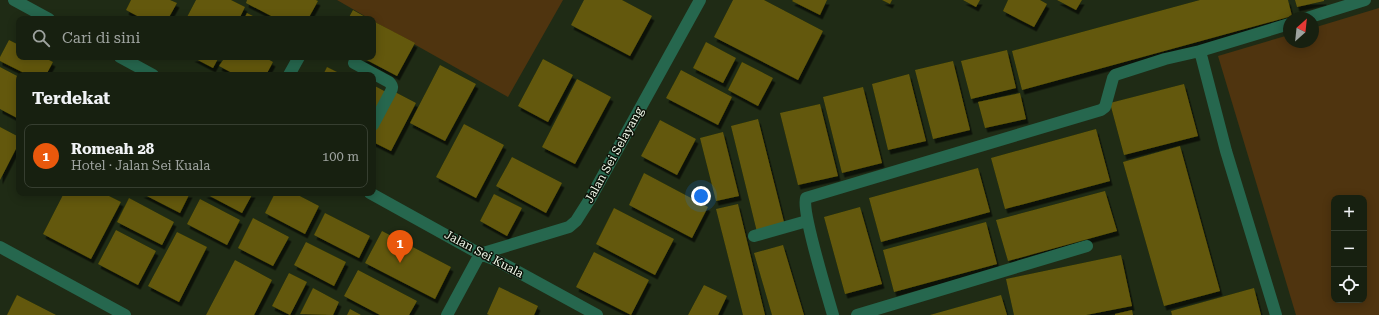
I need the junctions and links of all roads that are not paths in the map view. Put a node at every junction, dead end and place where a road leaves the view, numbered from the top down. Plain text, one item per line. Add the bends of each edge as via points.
1 (14, 0) edge
2 (700, 0) edge
3 (1365, 0) edge
4 (1319, 14) edge
5 (43, 16) edge
6 (1283, 26) edge
7 (1200, 51) junction
8 (126, 60) edge
9 (297, 60) edge
10 (354, 63) dead end
11 (148, 72) edge
12 (291, 72) edge
13 (371, 72) edge
14 (376, 75) edge
15 (376, 119) edge
16 (375, 196) edge
17 (808, 222) junction
18 (754, 236) dead end
19 (0, 246) edge
20 (1087, 246) dead end
21 (480, 254) junction
22 (125, 315) edge
23 (447, 315) edge
24 (597, 315) edge
25 (833, 315) edge
26 (857, 315) edge
27 (1276, 315) edge

1 - 5 street
2 - 21 street, Jalan Sei Selayang via 576,221 569,227
3 - 4 street
6 - 7 street
7 - 17 street via 1165,59 1115,76 1105,107 1101,110 810,196 804,202
7 - 27 street via 1226,151
8 - 11 street
9 - 12 street
10 - 13 street
14 - 15 street via 389,82 392,88
16 - 21 street, Jalan Sei Kuala
17 - 18 street
17 - 25 street
19 - 22 street
20 - 26 street
21 - 23 street
21 - 24 street, Jalan Sei Kuala via 498,261

